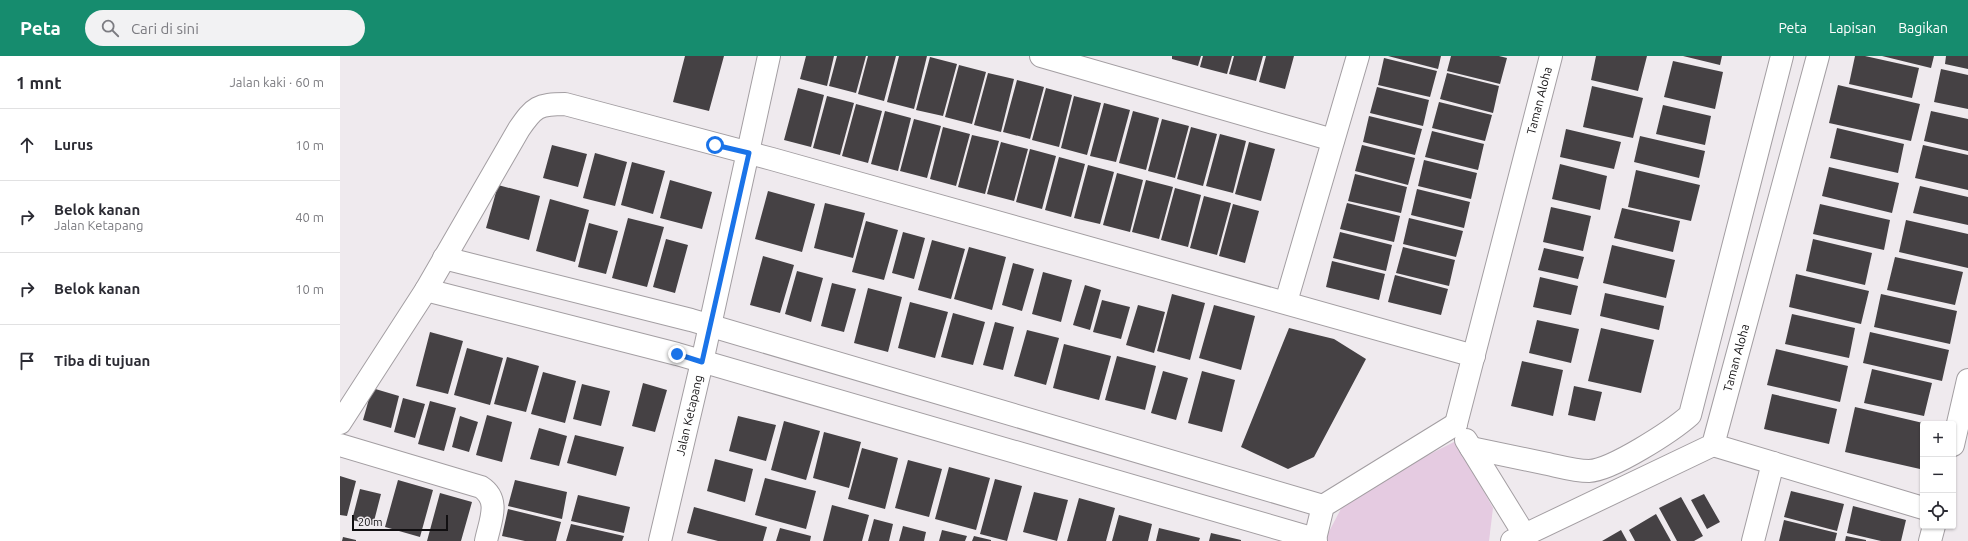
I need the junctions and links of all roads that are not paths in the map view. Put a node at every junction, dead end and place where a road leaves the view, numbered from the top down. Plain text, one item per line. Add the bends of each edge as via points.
1 (769, 56) edge
2 (1040, 56) edge
3 (1358, 56) edge
4 (1551, 56) edge
5 (1782, 56) edge
6 (1818, 56) edge
7 (1333, 140) junction
8 (749, 153) junction
9 (444, 258) junction
10 (426, 290) junction
11 (1286, 302) junction
12 (710, 326) junction
13 (1474, 356) junction
14 (702, 362) junction
15 (1968, 380) edge
16 (340, 423) edge
17 (1456, 424) junction
18 (1956, 432) edge
19 (340, 445) edge
20 (1713, 445) junction
21 (1471, 448) junction
22 (1773, 463) junction
23 (1323, 506) junction
24 (1920, 507) edge
25 (1933, 529) edge
26 (1518, 538) edge
27 (1316, 540) edge
28 (486, 541) edge
29 (660, 541) edge
30 (1752, 541) edge
31 (1930, 541) edge

1 - 8 street, Jalan Ketapang
2 - 7 street
3 - 7 street
4 - 13 street, Taman Aloha
5 - 21 street via 1690,415 1660,438 1606,467 1590,471
6 - 20 street, Taman Aloha
7 - 11 street
8 - 9 street via 565,104 546,104 531,112 519,129
8 - 11 street
8 - 12 street, Jalan Ketapang
9 - 10 street
9 - 12 street
10 - 14 street
10 - 16 street
11 - 13 street
12 - 14 street, Jalan Ketapang
12 - 23 street
13 - 17 street, Taman Aloha
14 - 27 street
14 - 29 street, Jalan Ketapang
15 - 18 street
17 - 21 street
17 - 23 street
19 - 28 street via 481,487 491,495 493,502
20 - 22 street
20 - 26 street
21 - 26 street
22 - 24 street
22 - 30 street
23 - 27 street
25 - 31 street

